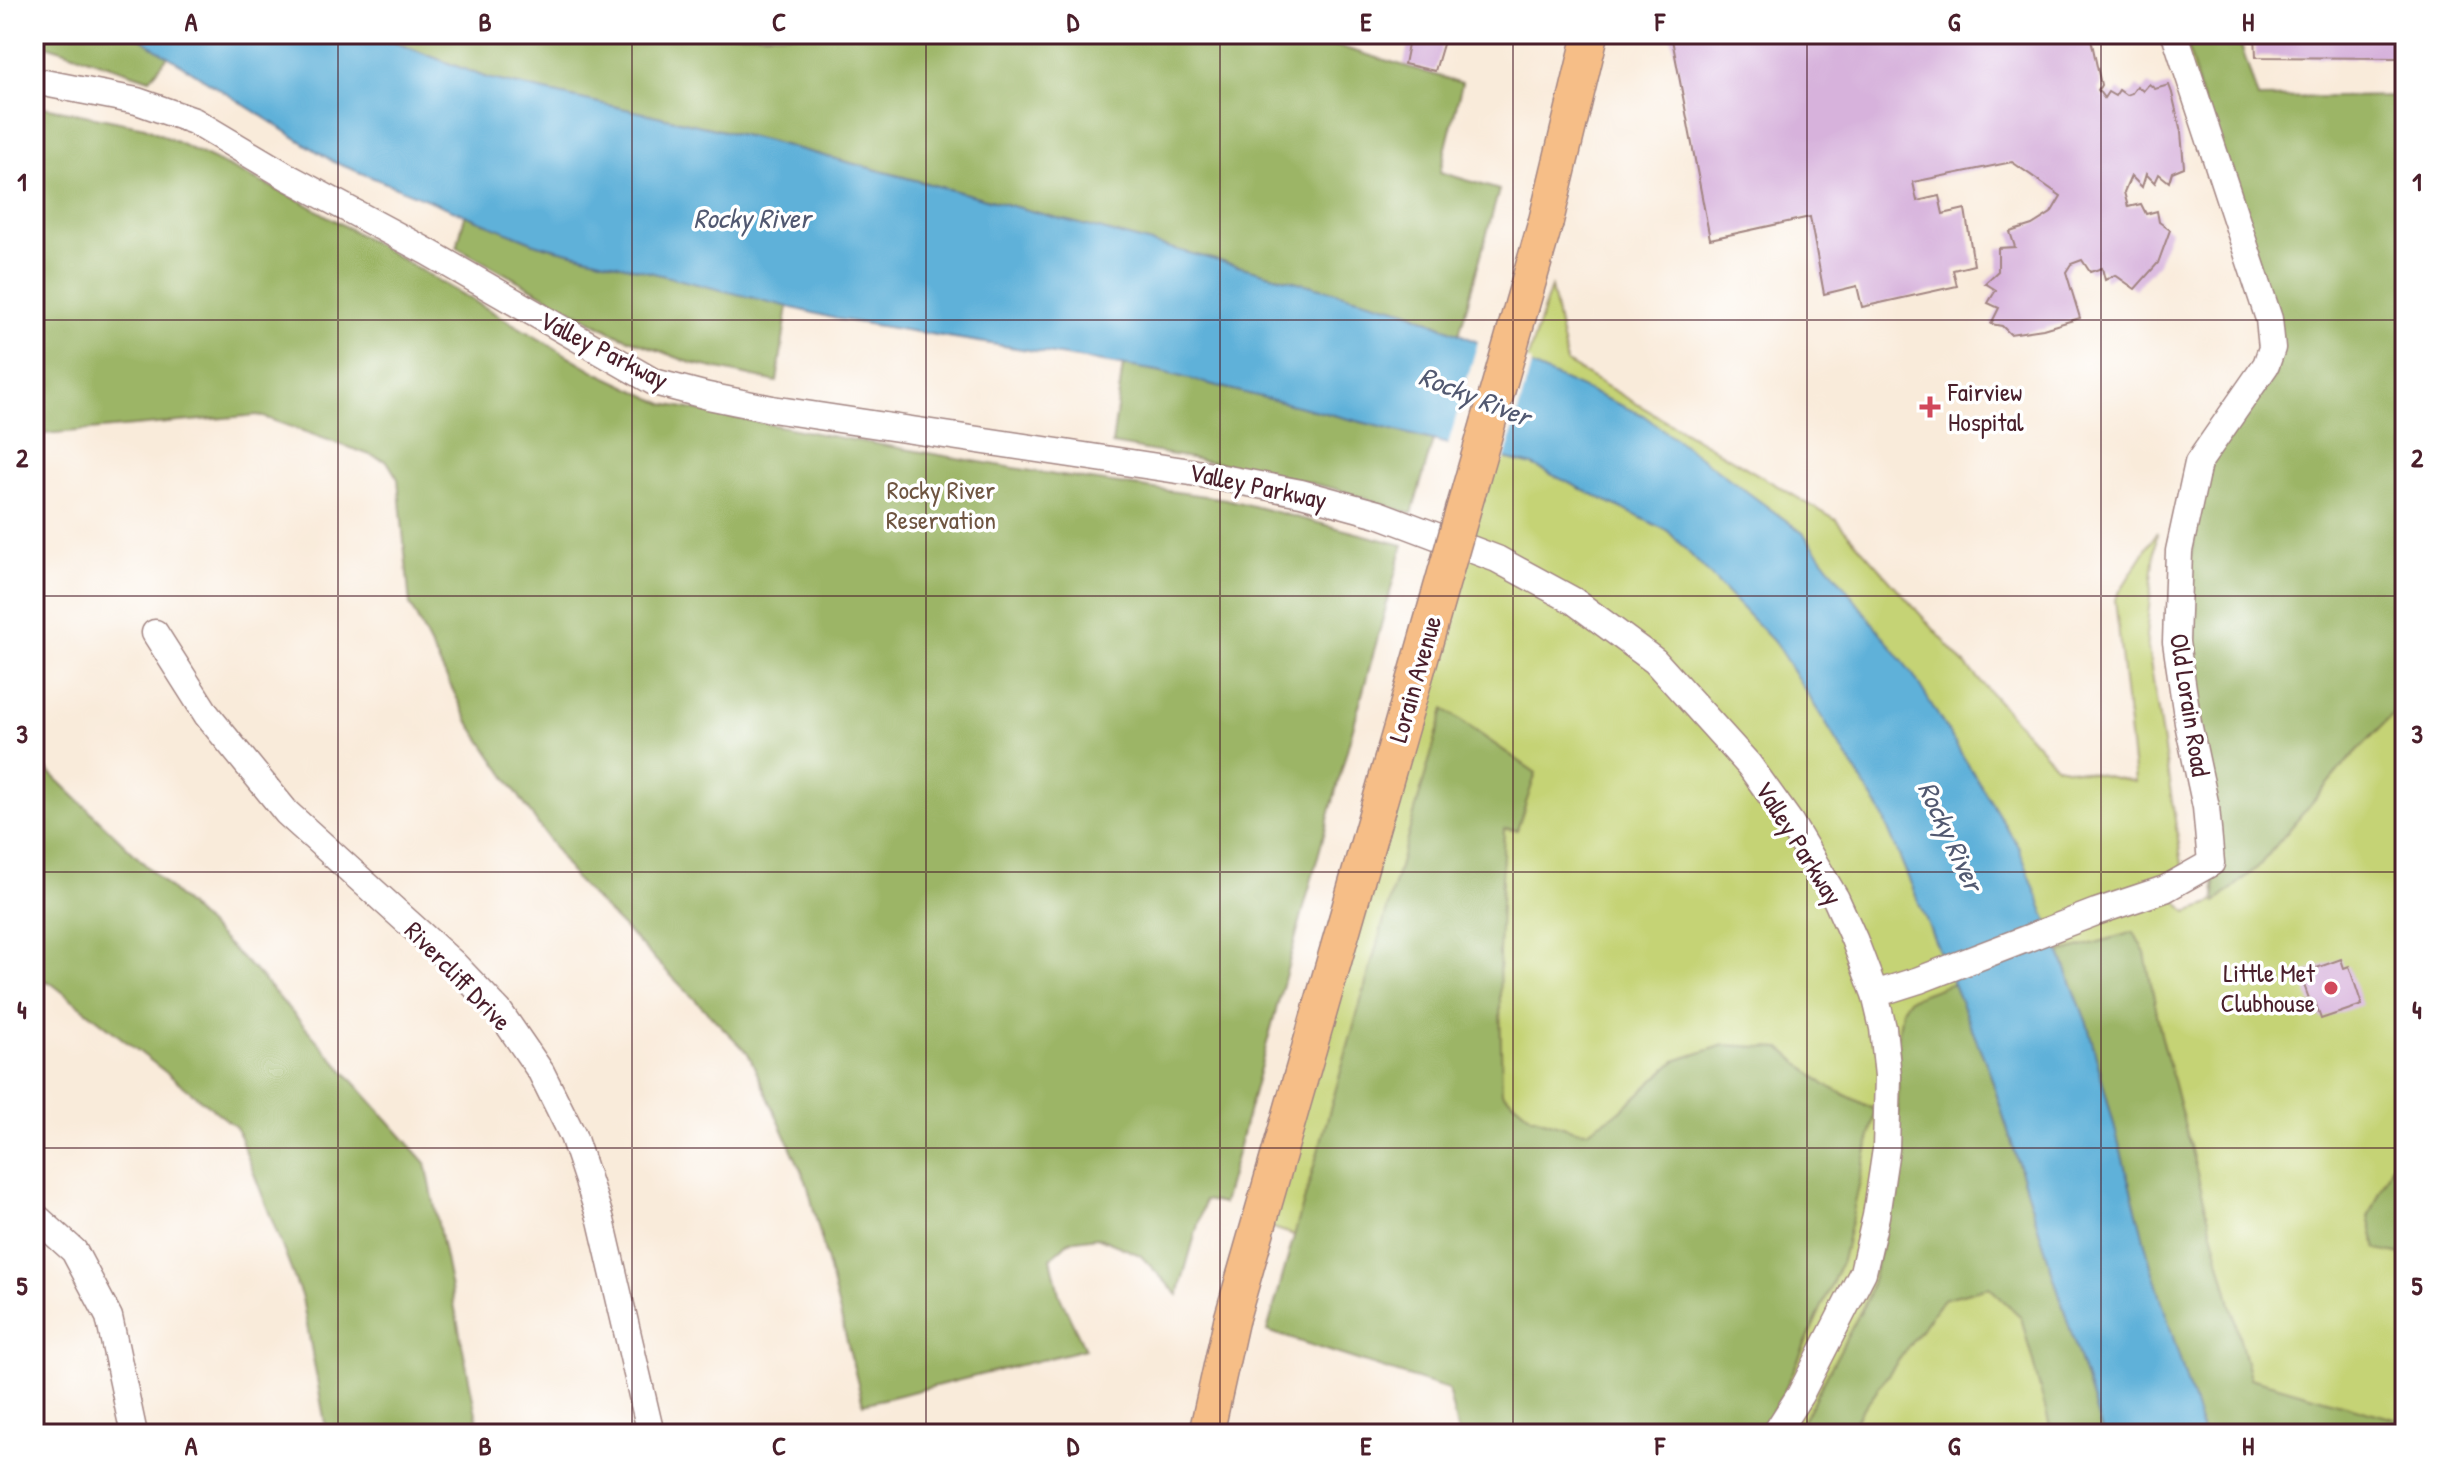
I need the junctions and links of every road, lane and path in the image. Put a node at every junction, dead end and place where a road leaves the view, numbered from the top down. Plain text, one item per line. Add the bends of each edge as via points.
1 (1591, 34) edge
2 (2175, 34) edge
3 (34, 81) edge
4 (155, 633) dead end
5 (1875, 994) junction
6 (34, 1215) edge
7 (134, 1434) edge
8 (651, 1434) edge
9 (1206, 1434) edge
10 (1775, 1434) edge

1 - 9 main road, Lorain Avenue, bridge via 1546,221 1231,1321
2 - 5 street, Old Lorain Road via 2269,319 2272,348 2266,365 2198,463 2179,551 2176,642 2211,863 2165,889
3 - 5 street, Valley Parkway via 137,101 194,121 654,382 772,409 1301,493 1378,514 1497,559 1574,601 1655,661 1749,765 1836,899
4 - 8 street, Rivercliff Drive via 207,715 287,813 454,964 499,1011 541,1072 573,1136 601,1220
5 - 10 street, Valley Parkway via 1888,1076 1886,1149 1873,1230 1863,1272
6 - 7 street via 74,1251 109,1317

